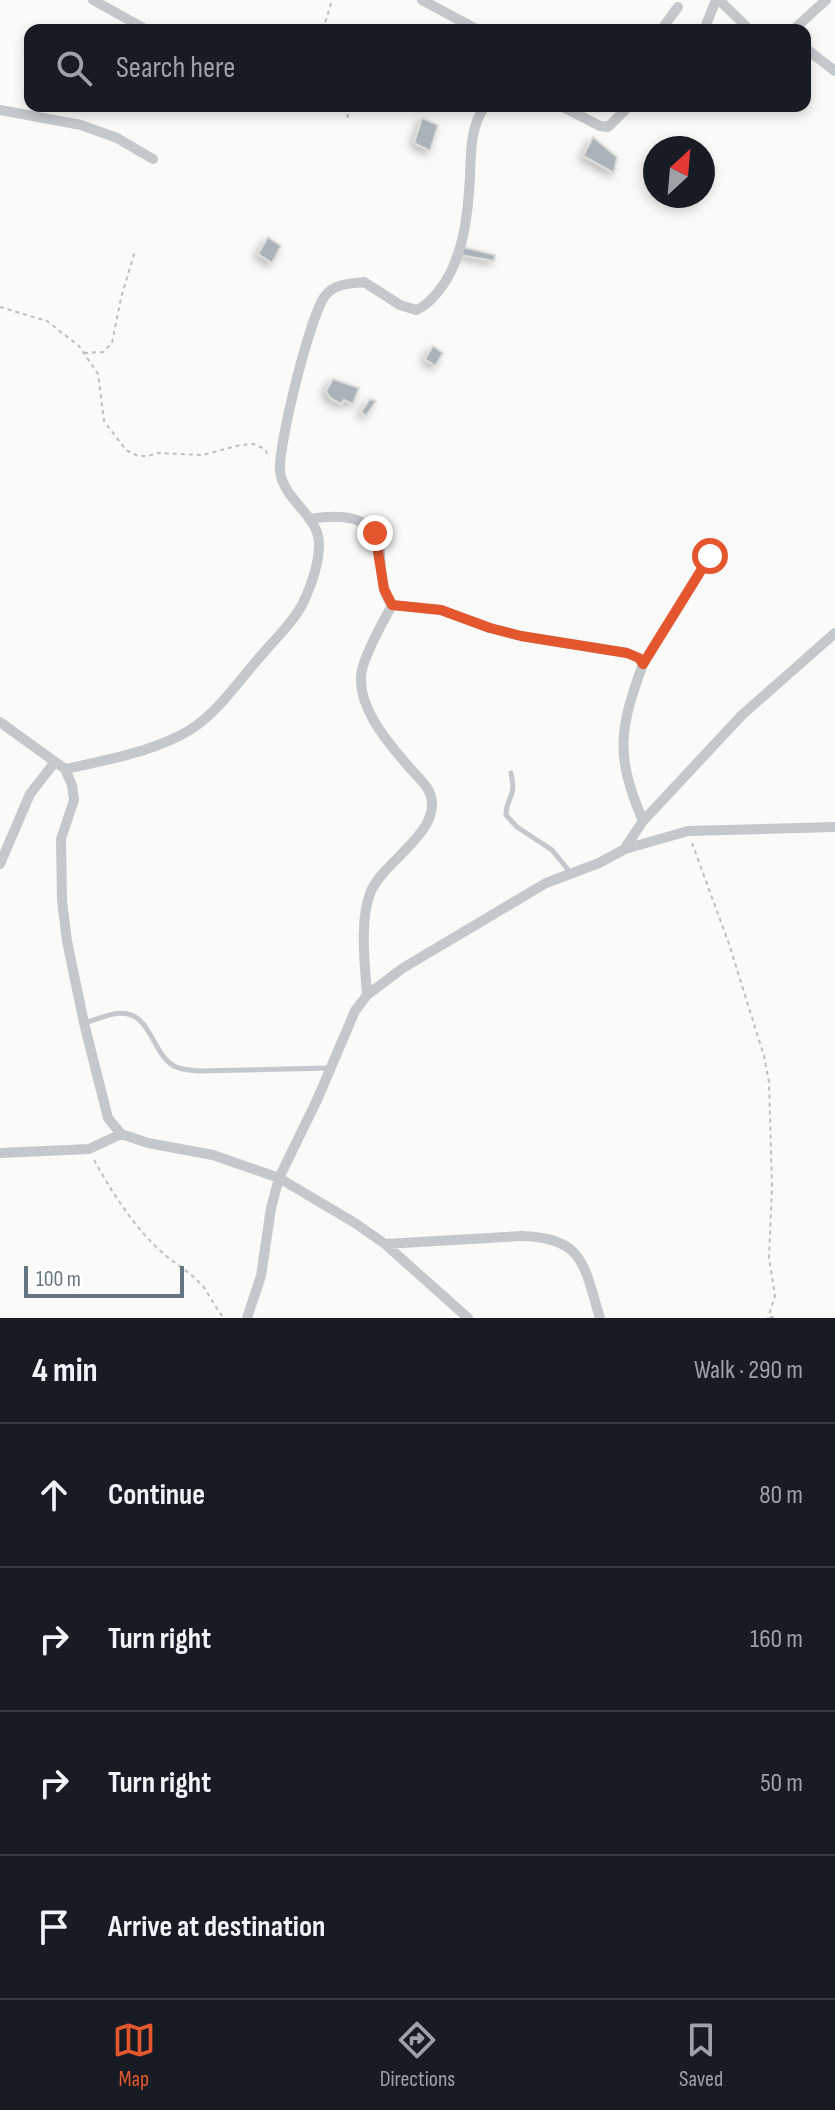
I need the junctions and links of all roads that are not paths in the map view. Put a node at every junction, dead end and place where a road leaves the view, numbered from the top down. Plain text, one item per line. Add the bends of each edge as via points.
1 (93, 0) edge
2 (422, 0) edge
3 (718, 0) edge
4 (826, 0) edge
5 (678, 7) dead end
6 (136, 24) edge
7 (467, 24) edge
8 (665, 24) edge
9 (707, 24) edge
10 (744, 24) edge
11 (800, 24) edge
12 (811, 53) edge
13 (835, 71) edge
14 (0, 110) edge
15 (481, 112) edge
16 (573, 112) edge
17 (624, 112) edge
18 (153, 159) dead end
19 (309, 519) junction
20 (392, 605) junction
21 (835, 633) edge
22 (0, 722) edge
23 (60, 766) junction
24 (511, 773) dead end
25 (643, 821) junction
26 (835, 827) edge
27 (625, 849) junction
28 (0, 864) edge
29 (571, 873) junction
30 (367, 995) junction
31 (84, 1023) junction
32 (330, 1068) junction
33 (121, 1134) junction
34 (0, 1153) edge
35 (279, 1178) junction
36 (385, 1244) junction
37 (247, 1318) edge
38 (468, 1318) edge
39 (600, 1318) edge

1 - 6 street
2 - 7 street
3 - 9 street
3 - 10 street
4 - 11 street
5 - 8 street
12 - 13 street
14 - 18 street via 81,125
15 - 19 street via 473,126 465,226 449,276 438,292 416,310 364,282 337,286 324,296 299,371 280,471
16 - 17 street via 604,127
19 - 20 street via 352,519 375,533 384,589
19 - 23 street via 319,545 303,604 207,718 150,747
20 - 25 street via 441,610 521,636 639,658 643,664 623,727 622,758
20 - 30 street via 362,668 360,687 390,744 431,793 433,806 428,822 371,892 364,951
21 - 25 street via 742,715
22 - 23 street
23 - 28 street via 30,794
23 - 31 street via 69,775 74,800 61,839 62,901
24 - 29 lane via 514,793 506,815 552,850
25 - 27 street
26 - 27 street via 688,831
27 - 29 street
29 - 30 street via 510,904
30 - 32 street
31 - 32 lane via 115,1014 134,1016 162,1055 183,1069
31 - 33 street via 108,1118
32 - 35 street
33 - 34 street via 89,1149
33 - 35 street via 213,1155
35 - 36 street
35 - 37 street via 261,1276
36 - 38 street
36 - 39 street via 521,1236 561,1242 575,1251 584,1267

